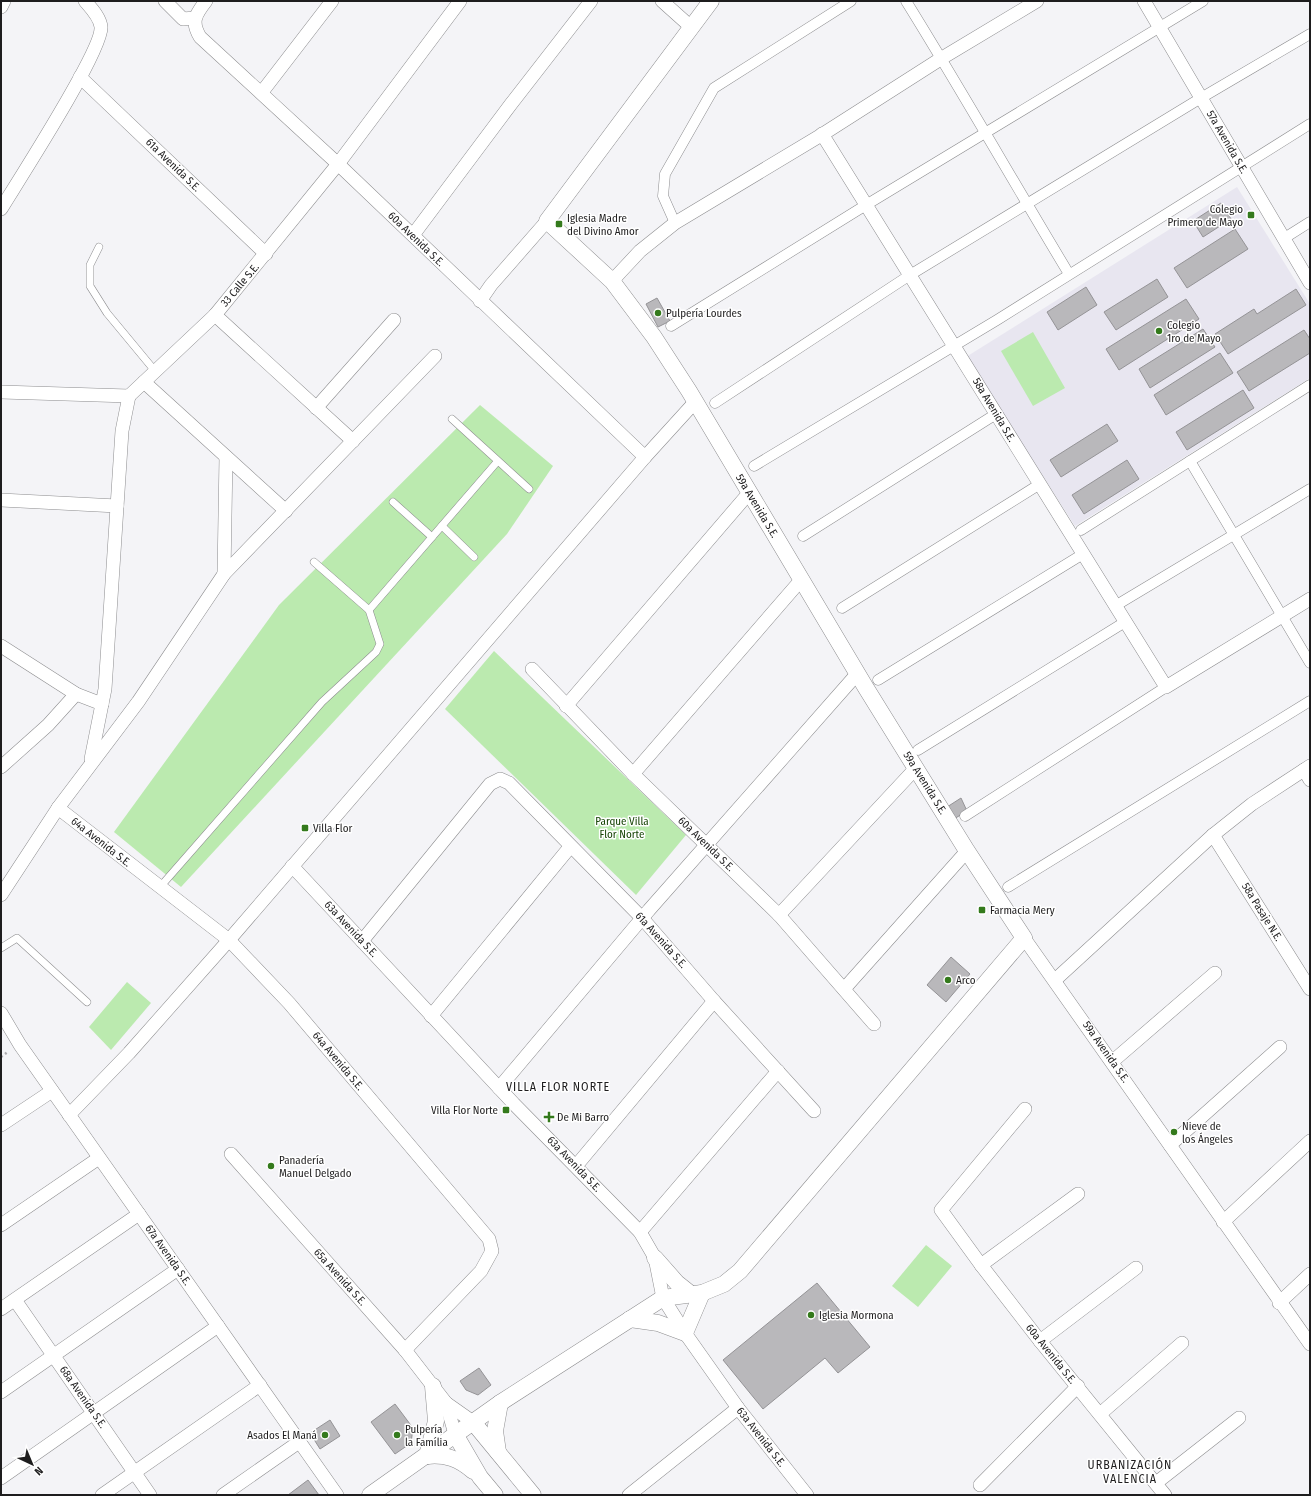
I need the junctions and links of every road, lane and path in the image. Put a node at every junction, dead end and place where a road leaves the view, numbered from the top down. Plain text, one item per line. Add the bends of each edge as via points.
1 (4, 1) edge
2 (85, 1) edge
3 (165, 1) edge
4 (206, 1) edge
5 (332, 1) edge
6 (460, 1) edge
7 (591, 1) edge
8 (662, 1) edge
9 (711, 1) edge
10 (851, 1) edge
11 (906, 1) edge
12 (1037, 1) edge
13 (1144, 1) edge
14 (1203, 1) edge
15 (1, 7) edge
16 (195, 18) junction
17 (691, 27) junction
18 (1160, 28) junction
19 (1310, 34) edge
20 (942, 58) junction
21 (80, 77) junction
22 (262, 92) junction
23 (1201, 98) junction
24 (1310, 124) edge
25 (822, 134) junction
26 (985, 134) junction
27 (338, 164) junction
28 (1242, 168) junction
29 (1027, 204) junction
30 (866, 205) junction
31 (1, 209) edge
32 (548, 221) junction
33 (1310, 222) edge
34 (675, 223) junction
35 (413, 235) junction
36 (1283, 239) junction
37 (99, 247) dead end
38 (266, 254) junction
39 (1069, 274) junction
40 (910, 276) junction
41 (612, 281) junction
42 (1310, 283) edge
43 (480, 301) junction
44 (215, 315) junction
45 (394, 320) dead end
46 (671, 326) dead end
47 (954, 345) junction
48 (435, 356) dead end
49 (155, 371) junction
50 (144, 382) junction
51 (1310, 384) edge
52 (1, 392) edge
53 (129, 396) junction
54 (695, 402) junction
55 (715, 403) dead end
56 (316, 408) junction
57 (996, 414) junction
58 (452, 419) dead end
59 (353, 441) junction
60 (226, 457) junction
61 (644, 457) junction
62 (1190, 461) junction
63 (497, 462) junction
64 (754, 466) dead end
65 (1040, 484) junction
66 (529, 489) dead end
67 (1310, 489) edge
68 (749, 493) junction
69 (1, 500) edge
70 (393, 502) dead end
71 (117, 506) junction
72 (286, 511) junction
73 (442, 526) junction
74 (1081, 530) dead end
75 (1235, 535) junction
76 (803, 536) dead end
77 (432, 537) junction
78 (1083, 554) junction
79 (474, 557) dead end
80 (314, 562) dead end
81 (224, 574) junction
82 (801, 580) junction
83 (1310, 599) edge
84 (1115, 606) junction
85 (842, 608) dead end
86 (369, 610) junction
87 (1284, 616) junction
88 (1125, 622) junction
89 (1, 646) edge
90 (1310, 663) edge
91 (532, 669) dead end
92 (857, 674) junction
93 (878, 680) dead end
94 (1166, 686) junction
95 (76, 694) junction
96 (1310, 701) edge
97 (102, 704) junction
98 (566, 706) junction
99 (918, 750) dead end
100 (90, 764) junction
101 (1, 766) edge
102 (916, 768) junction
103 (1308, 772) edge
104 (633, 774) junction
105 (58, 808) junction
106 (965, 816) dead end
107 (1213, 835) junction
108 (706, 844) junction
109 (570, 847) junction
110 (967, 851) junction
111 (292, 866) junction
112 (160, 887) junction
113 (1008, 887) dead end
114 (1, 895) edge
115 (779, 915) junction
116 (642, 918) junction
117 (1024, 938) junction
118 (229, 940) junction
119 (362, 941) junction
120 (1, 948) edge
121 (1215, 973) dead end
122 (1055, 980) junction
123 (844, 989) junction
124 (1310, 989) edge
125 (714, 1001) junction
126 (87, 1002) dead end
127 (1, 1013) edge
128 (431, 1016) junction
129 (874, 1024) dead end
130 (1280, 1047) dead end
131 (1113, 1062) junction
132 (778, 1071) junction
133 (499, 1088) junction
134 (52, 1091) junction
135 (1025, 1109) dead end
136 (814, 1111) dead end
137 (69, 1115) junction
138 (1, 1125) edge
139 (1310, 1141) edge
140 (1170, 1145) junction
141 (231, 1154) dead end
142 (100, 1158) junction
143 (576, 1166) junction
144 (1078, 1194) dead end
145 (139, 1214) junction
146 (1223, 1222) junction
147 (1, 1225) edge
148 (640, 1232) junction
149 (655, 1258) junction
150 (981, 1265) junction
151 (1136, 1268) dead end
152 (178, 1269) junction
153 (1310, 1274) edge
154 (697, 1294) junction
155 (663, 1298) junction
156 (15, 1300) junction
157 (1279, 1303) junction
158 (1, 1310) edge
159 (630, 1319) junction
160 (218, 1326) junction
161 (685, 1332) junction
162 (1040, 1341) junction
163 (1182, 1344) dead end
164 (1310, 1344) edge
165 (405, 1350) junction
166 (54, 1356) junction
167 (260, 1385) junction
168 (433, 1386) junction
169 (1078, 1386) junction
170 (1, 1392) edge
171 (446, 1403) junction
172 (500, 1403) junction
173 (738, 1408) junction
174 (93, 1413) junction
175 (1100, 1414) junction
176 (1239, 1418) dead end
177 (473, 1422) junction
178 (455, 1434) junction
179 (299, 1442) junction
180 (498, 1453) junction
181 (427, 1456) junction
182 (134, 1472) junction
183 (480, 1477) junction
184 (1, 1478) edge
185 (1156, 1483) junction
186 (980, 1485) dead end
187 (102, 1495) edge
188 (150, 1495) edge
189 (223, 1495) edge
190 (337, 1495) edge
191 (370, 1495) edge
192 (495, 1495) edge
193 (534, 1495) edge
194 (629, 1495) edge
195 (807, 1495) edge
196 (1165, 1495) edge

1 - 15 street
2 - 21 street via 101,26 99,42
3 - 16 street via 183,18
4 - 16 street
5 - 22 street
6 - 27 street, 33 Calle S.E.
7 - 35 street
8 - 17 street
9 - 17 street
10 - 34 street via 714,88 665,174 663,196
11 - 20 street
12 - 20 street
13 - 18 street, 57a Avenida S.E.
14 - 18 street
16 - 22 street, 60a Avenida S.E. via 195,28 200,37
17 - 32 street
18 - 23 street, 57a Avenida S.E.
18 - 26 street
19 - 23 street
20 - 25 street
20 - 26 street
21 - 31 street
21 - 38 street, 61a Avenida S.E.
22 - 27 street, 60a Avenida S.E.
23 - 28 street, 57a Avenida S.E.
23 - 29 street
24 - 28 street
25 - 30 street, 58a Avenida S.E.
25 - 34 street
26 - 29 street
26 - 30 street
27 - 35 street, 60a Avenida S.E.
27 - 38 street, 33 Calle S.E.
28 - 36 street, 57a Avenida S.E.
28 - 39 street
29 - 39 street
29 - 40 street
30 - 40 street, 58a Avenida S.E.
30 - 46 street
32 - 41 street, 59a Avenida S.E.
32 - 43 street
33 - 36 street
34 - 41 street via 640,251
35 - 43 street, 60a Avenida S.E.
36 - 42 street, 57a Avenida S.E.
37 - 49 lane via 90,265 90,286 107,313
38 - 44 street, 33 Calle S.E.
39 - 47 street
40 - 47 street, 58a Avenida S.E.
40 - 55 street
41 - 54 street, 59a Avenida S.E. via 640,317
43 - 61 street, 60a Avenida S.E.
44 - 49 street, 33 Calle S.E.
44 - 56 street
45 - 56 street
47 - 57 street, 58a Avenida S.E.
47 - 64 street
48 - 59 street
49 - 50 street, 33 Calle S.E.
50 - 53 street, 33 Calle S.E.
50 - 60 street
51 - 62 street
52 - 53 street
53 - 71 street via 122,431
54 - 61 street
54 - 68 street, 59a Avenida S.E.
56 - 59 street
57 - 65 street, 58a Avenida S.E.
57 - 76 street
58 - 63 lane
59 - 72 street
60 - 72 street
60 - 81 street
61 - 111 street
62 - 74 street
62 - 75 street
63 - 66 lane
63 - 73 lane
65 - 78 street, 58a Avenida S.E.
65 - 85 street
67 - 75 street
68 - 82 street, 59a Avenida S.E.
68 - 98 street
69 - 71 street
70 - 77 lane
71 - 97 street via 106,689
72 - 81 street
73 - 77 lane
73 - 79 lane
75 - 84 street
75 - 87 street
77 - 86 lane
78 - 84 street, 58a Avenida S.E.
78 - 93 street
80 - 86 lane
81 - 100 street via 138,702
82 - 92 street, 59a Avenida S.E.
82 - 104 street
83 - 87 street
84 - 88 street, 58a Avenida S.E.
86 - 112 lane via 380,644 376,652 322,702
87 - 90 street
87 - 94 street
88 - 94 street, 58a Avenida S.E.
88 - 99 street
89 - 95 street
91 - 98 street, 60a Avenida S.E.
92 - 102 street, 59a Avenida S.E.
92 - 108 street
94 - 106 street
95 - 97 street
95 - 101 street via 48,725
96 - 113 street
97 - 100 street
98 - 104 street, 60a Avenida S.E.
100 - 105 street
102 - 110 street, 59a Avenida S.E.
102 - 115 street
103 - 107 street via 1252,804
104 - 108 street, 60a Avenida S.E.
105 - 112 street, 64a Avenida S.E.
105 - 114 street
107 - 122 street
107 - 124 street, 58a Pasaje N.E.
108 - 115 street, 60a Avenida S.E.
108 - 116 street
109 - 116 street, 61a Avenida S.E.
109 - 119 street, 61a Avenida S.E. via 510,783 500,779 490,784
109 - 128 street
110 - 117 street, 59a Avenida S.E.
110 - 123 street
111 - 118 street
111 - 119 street, 63a Avenida S.E.
112 - 118 street, 64a Avenida S.E.
115 - 123 street, 60a Avenida S.E.
116 - 125 street, 61a Avenida S.E.
116 - 133 street
117 - 122 street, 59a Avenida S.E.
117 - 154 street via 740,1271 724,1284
118 - 137 street via 129,1054
118 - 165 street, 64a Avenida S.E. via 289,1003 489,1239 492,1251 481,1271
119 - 128 street, 63a Avenida S.E.
120 - 126 lane via 17,938
121 - 131 street
122 - 131 street, 59a Avenida S.E.
123 - 129 street, 60a Avenida S.E.
125 - 132 street, 61a Avenida S.E.
125 - 143 street
127 - 134 street, 67a Avenida S.E.
128 - 133 street, 63a Avenida S.E.
130 - 140 street
131 - 140 street, 59a Avenida S.E.
132 - 136 street, 61a Avenida S.E.
132 - 148 street
133 - 143 street, 63a Avenida S.E.
134 - 137 street, 67a Avenida S.E.
134 - 138 street
135 - 150 street, 60a Avenida S.E. via 941,1210
137 - 142 street, 67a Avenida S.E.
139 - 146 street
140 - 146 street, 59a Avenida S.E.
141 - 165 street, 65a Avenida S.E.
142 - 145 street, 67a Avenida S.E.
142 - 147 street
143 - 148 street, 63a Avenida S.E.
144 - 150 street
145 - 152 street, 67a Avenida S.E.
145 - 156 street
146 - 157 street, 59a Avenida S.E.
148 - 149 street, 63a Avenida S.E.
149 - 154 street via 677,1283
149 - 155 street, 63a Avenida S.E.
150 - 162 street, 60a Avenida S.E.
151 - 162 street
152 - 160 street, 67a Avenida S.E.
152 - 166 street
153 - 157 street
154 - 155 street
154 - 161 street
155 - 159 street
155 - 161 street, 63a Avenida S.E.
156 - 158 street
156 - 166 street, 68a Avenida S.E.
157 - 164 street, 59a Avenida S.E.
159 - 161 street via 658,1323
159 - 172 street
160 - 167 street, 67a Avenida S.E.
160 - 174 street
161 - 173 street, 63a Avenida S.E.
162 - 169 street, 60a Avenida S.E.
163 - 175 street
165 - 168 street, 65a Avenida S.E.
166 - 170 street
166 - 174 street, 68a Avenida S.E.
167 - 179 street, 67a Avenida S.E.
167 - 182 street
168 - 171 street, 65a Avenida S.E.
168 - 181 street via 436,1422
169 - 175 street, 60a Avenida S.E.
169 - 186 street
171 - 177 street, 65a Avenida S.E.
171 - 178 street, 65a Avenida S.E.
172 - 177 street
172 - 180 street via 495,1431
173 - 194 street
173 - 195 street, 63a Avenida S.E.
174 - 182 street, 68a Avenida S.E.
174 - 184 street
175 - 185 street, 60a Avenida S.E.
176 - 185 street
177 - 178 street
177 - 180 street
178 - 181 street
178 - 183 street
179 - 189 street
179 - 190 street, 67a Avenida S.E.
180 - 193 street
181 - 183 street via 452,1457
181 - 191 street
182 - 187 street
182 - 188 street, 68a Avenida S.E.
183 - 192 street
185 - 196 street, 60a Avenida S.E.

